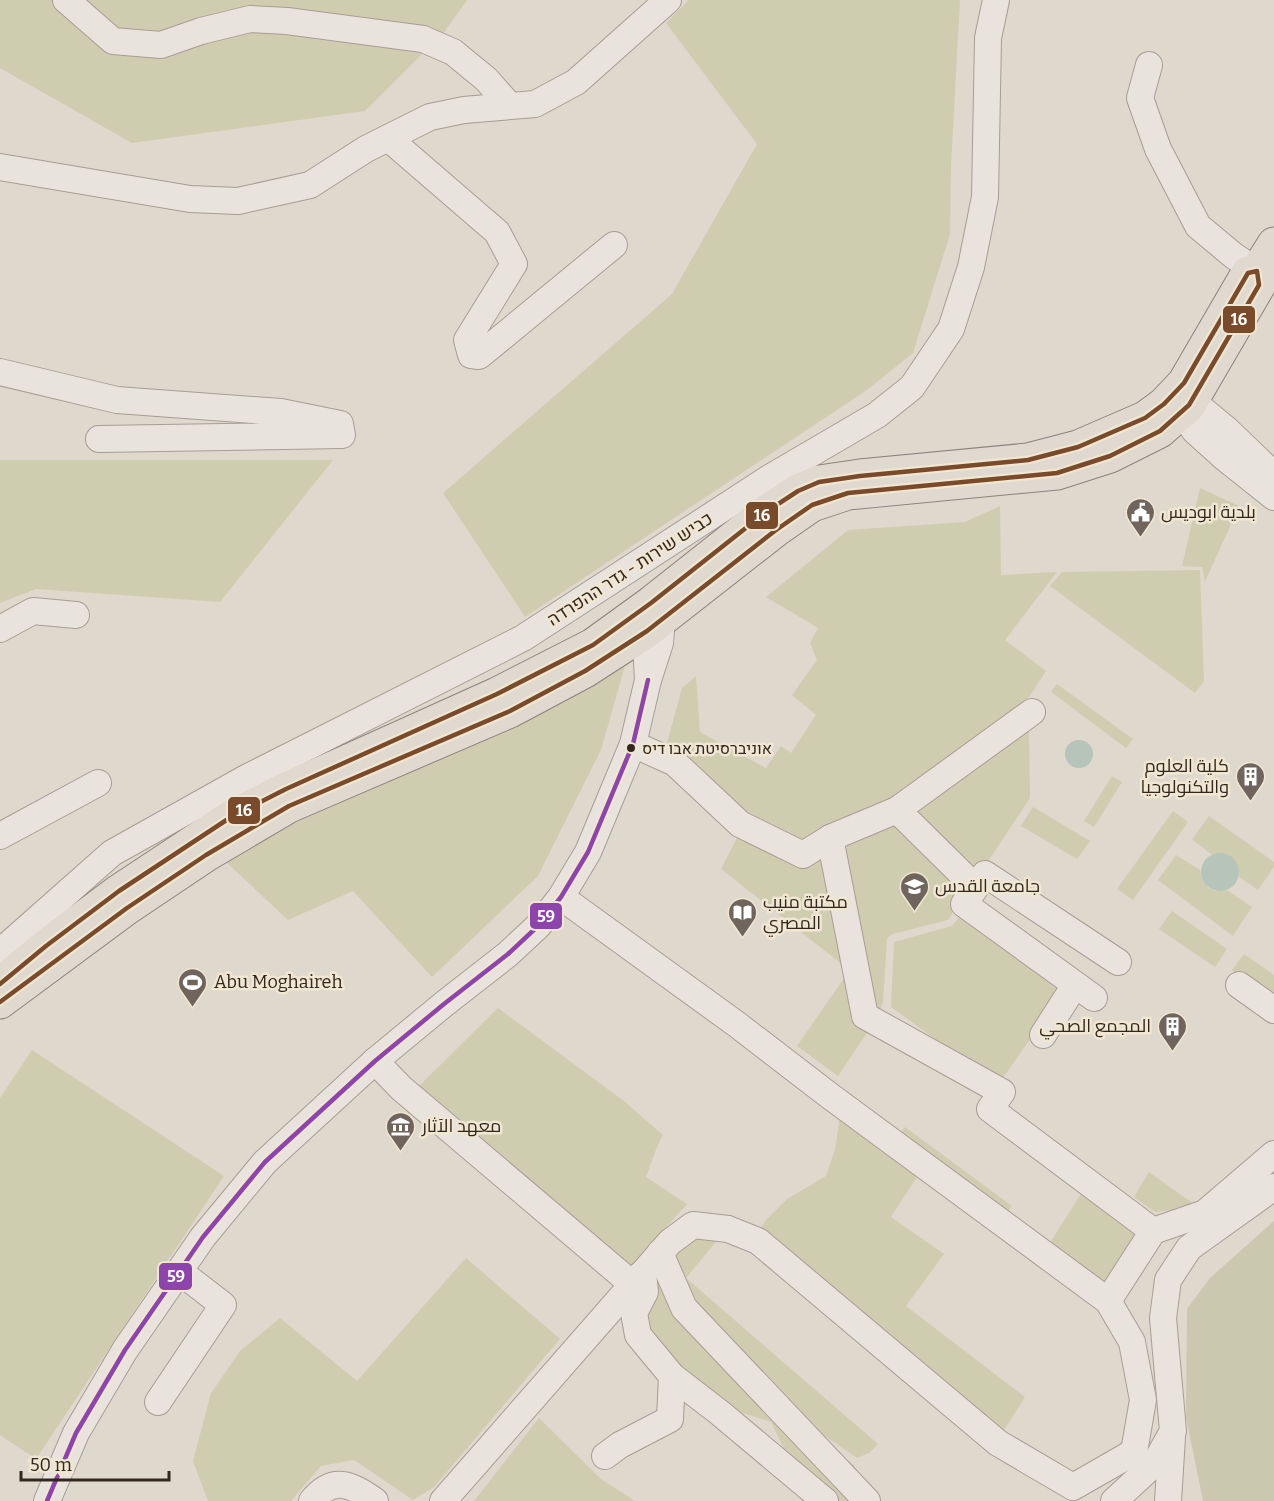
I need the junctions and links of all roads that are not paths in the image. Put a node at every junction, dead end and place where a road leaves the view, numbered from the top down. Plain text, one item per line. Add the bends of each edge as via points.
1 (66, 0) edge
2 (668, 0) edge
3 (996, 0) edge
4 (1149, 65) dead end
5 (510, 106) junction
6 (388, 138) junction
7 (0, 167) edge
8 (614, 245) dead end
9 (1266, 257) edge
10 (0, 372) edge
11 (1182, 403) junction
12 (99, 439) dead end
13 (1274, 475) edge
14 (1274, 496) edge
15 (76, 615) dead end
16 (653, 618) junction
17 (0, 629) edge
18 (1032, 712) dead end
19 (633, 744) junction
20 (98, 783) dead end
21 (897, 810) junction
22 (0, 836) edge
23 (830, 838) junction
24 (975, 887) junction
25 (561, 897) junction
26 (0, 952) edge
27 (1118, 962) dead end
28 (0, 984) edge
29 (1239, 985) dead end
30 (0, 1002) edge
31 (1274, 1010) edge
32 (1043, 1035) dead end
33 (375, 1061) junction
34 (1274, 1154) edge
35 (1274, 1187) edge
36 (1153, 1231) junction
37 (660, 1253) junction
38 (179, 1271) junction
39 (637, 1278) junction
40 (1108, 1301) junction
41 (672, 1376) junction
42 (158, 1402) dead end
43 (1173, 1431) junction
44 (605, 1456) dead end
45 (47, 1501) edge
46 (312, 1501) edge
47 (375, 1501) edge
48 (443, 1501) edge
49 (825, 1501) edge
50 (867, 1501) edge
51 (1114, 1501) edge
52 (1168, 1501) edge

1 - 5 street via 113,41 161,45 250,19 423,39 453,52 486,79
2 - 5 street via 576,82 535,104
3 - 26 street, כביש שירות - גדר ההפרדה via 988,39 985,197 971,267 951,329 912,387 877,414 771,477 523,638 246,778 112,854
4 - 9 street via 1140,98 1158,149 1198,226 1234,256
5 - 6 street via 430,117
6 - 7 street via 310,186 238,201 190,199
6 - 8 street via 497,232 514,264 467,340 471,355 479,356
9 - 11 main road via 1259,285
10 - 12 street via 117,400 281,412 340,424 342,435
11 - 13 street via 1234,436
11 - 14 street via 1194,430
11 - 16 main road via 1160,431 1110,456 1057,473 848,493 812,505
15 - 17 street via 33,611
16 - 19 street via 660,643
16 - 28 main road via 231,817 119,891
16 - 30 main road via 585,671 510,711 289,806 127,908
18 - 21 street
19 - 23 street via 675,763 740,824 803,855
19 - 25 street via 588,852
20 - 22 street
21 - 23 street
21 - 24 street
23 - 36 street via 865,1016 1002,1092 990,1109
24 - 27 street via 985,874
24 - 32 street via 964,904 1085,992
25 - 33 street via 508,954
25 - 40 street
29 - 31 street
33 - 38 street via 265,1162
33 - 39 street via 402,1088
34 - 36 street via 1205,1213
35 - 43 street via 1189,1248 1168,1280 1163,1318
36 - 40 street
37 - 39 street
37 - 40 street via 693,1225 728,1228 758,1241 998,1443 1073,1487 1134,1452 1143,1400 1132,1342
37 - 50 street via 684,1308
38 - 42 street via 223,1305
38 - 45 street via 76,1432
39 - 41 street via 645,1292 634,1313 638,1335
39 - 48 street
41 - 44 street via 670,1419
41 - 49 street
43 - 51 street via 1155,1463
43 - 52 street
46 - 47 street via 326,1487 337,1483 357,1489

